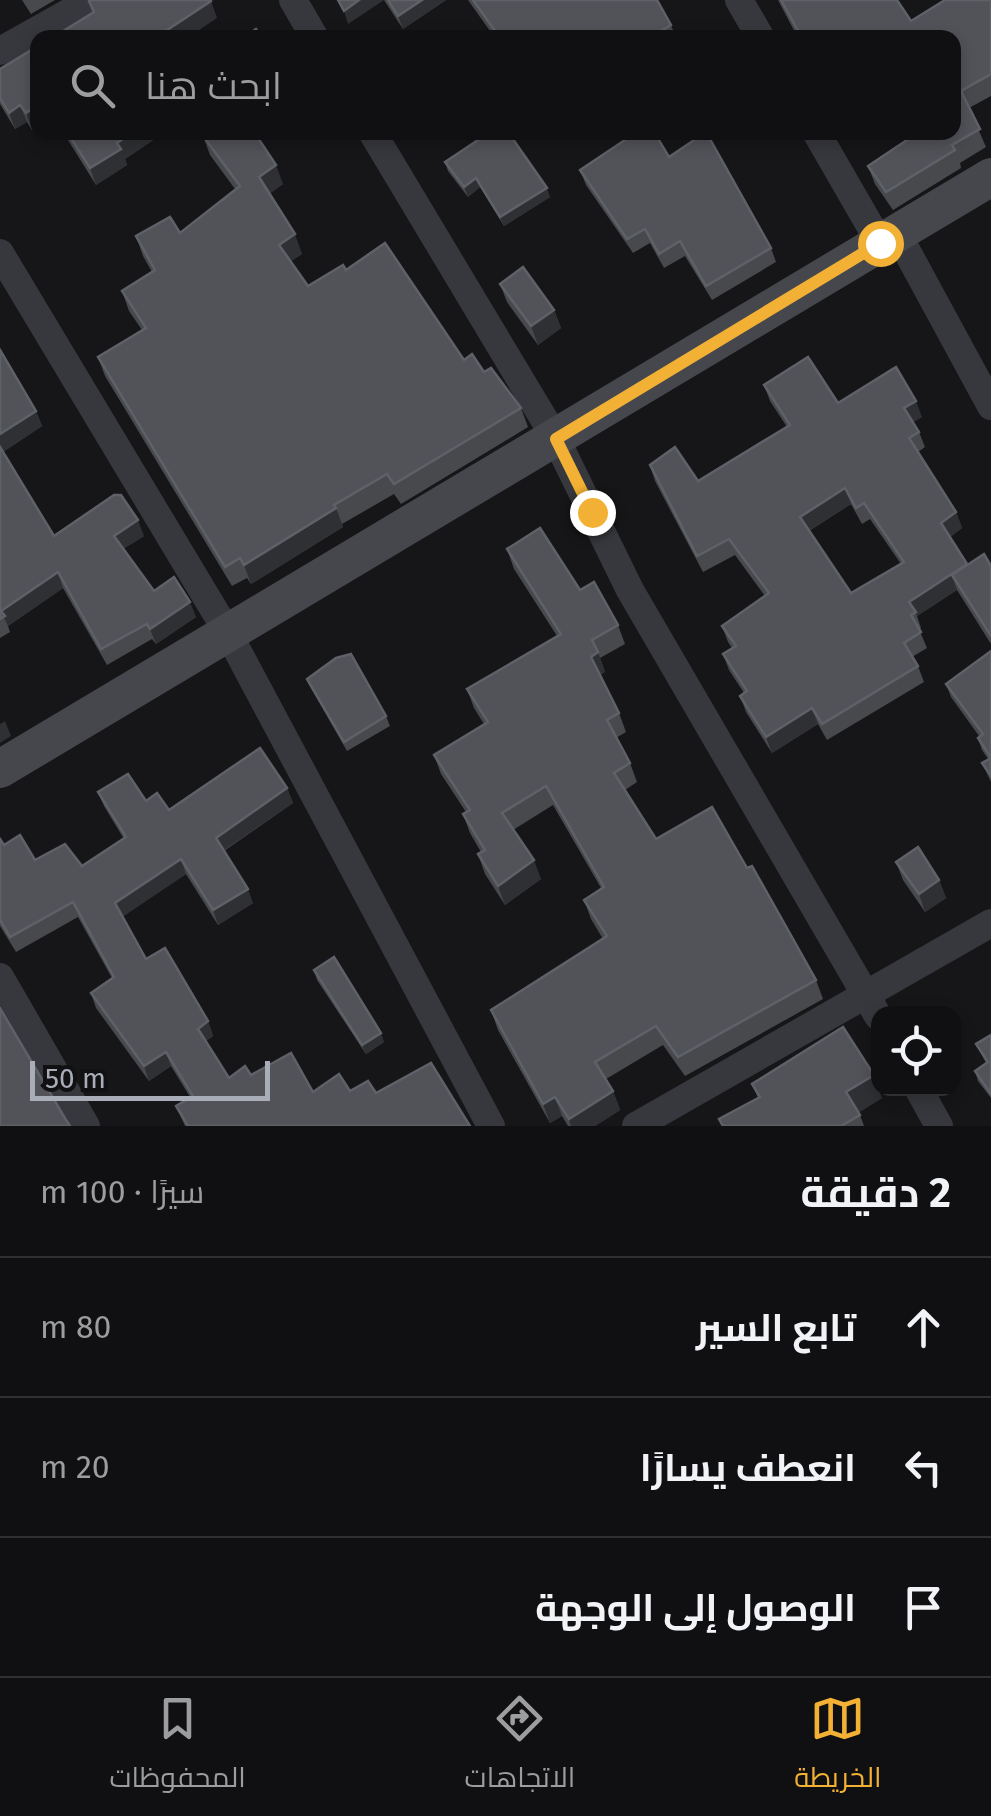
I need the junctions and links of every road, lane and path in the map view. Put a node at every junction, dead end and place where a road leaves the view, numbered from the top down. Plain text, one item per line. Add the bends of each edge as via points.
1 (91, 0) edge
2 (293, 0) edge
3 (739, 0) edge
4 (37, 30) edge
5 (310, 30) edge
6 (756, 30) edge
7 (30, 34) edge
8 (0, 51) edge
9 (377, 140) edge
10 (821, 140) edge
11 (991, 177) edge
12 (888, 238) junction
13 (0, 252) edge
14 (991, 406) edge
15 (556, 439) junction
16 (228, 633) junction
17 (0, 769) edge
18 (991, 923) edge
19 (0, 977) edge
20 (872, 1005) edge
21 (922, 1096) edge
22 (86, 1126) edge
23 (491, 1126) edge
24 (636, 1126) edge
25 (939, 1126) edge

1 - 4 street
2 - 5 street
3 - 6 street
7 - 8 street
9 - 15 street
10 - 12 street
11 - 12 street
12 - 14 street
12 - 15 street
13 - 16 street
15 - 16 street
15 - 20 street via 630,590
16 - 17 street
16 - 23 street
18 - 20 street
19 - 22 street
20 - 24 street
21 - 25 street

